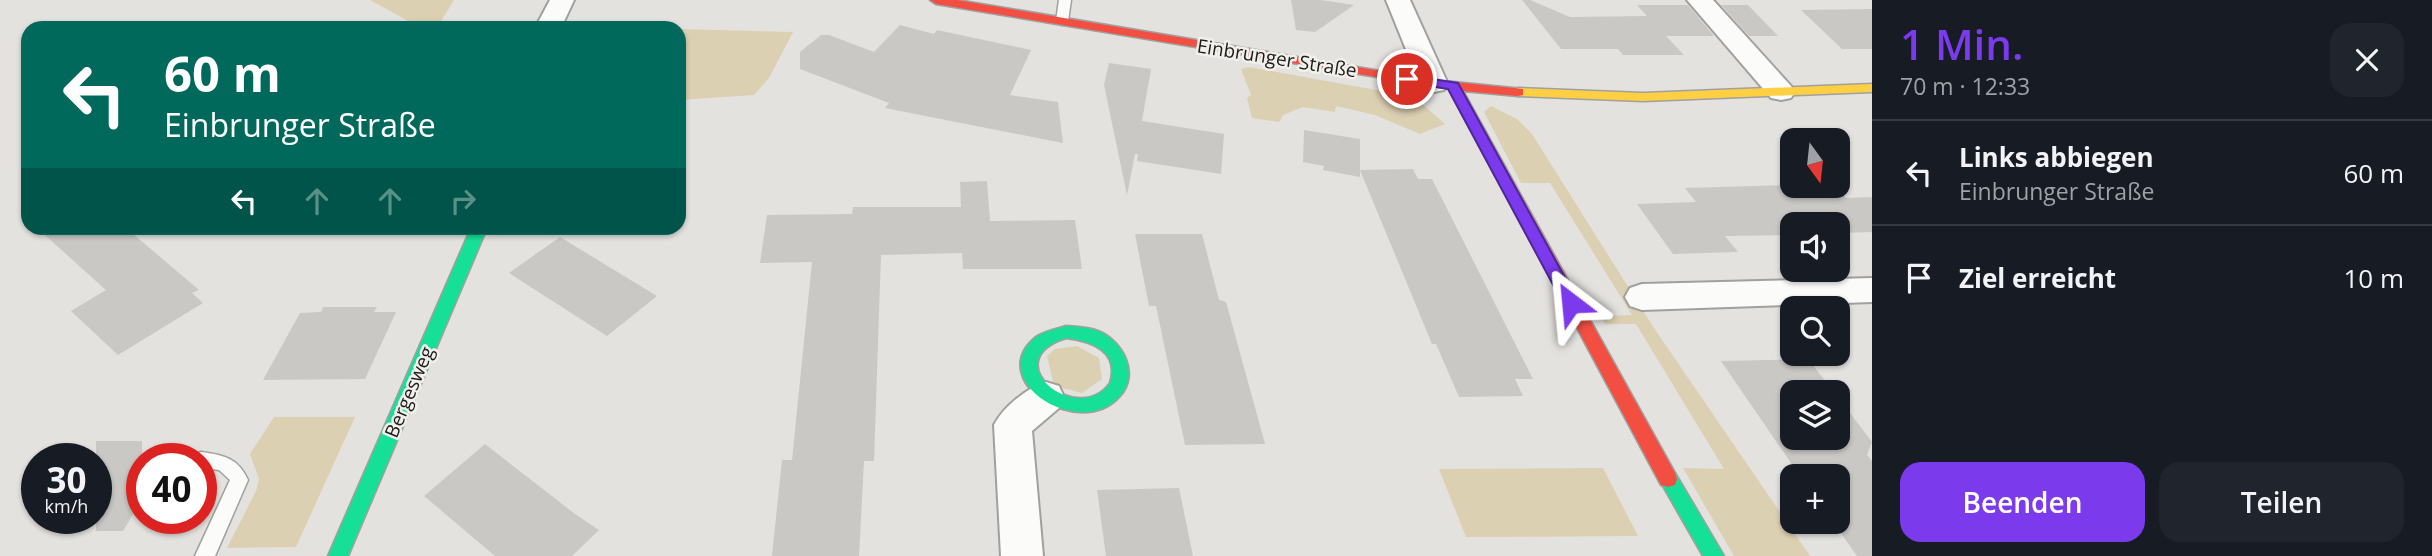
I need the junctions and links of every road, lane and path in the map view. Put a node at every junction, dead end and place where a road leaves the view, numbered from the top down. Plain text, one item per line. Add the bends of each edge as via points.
1 (562, 0) edge
2 (936, 0) edge
3 (1065, 0) edge
4 (1398, 0) edge
5 (1699, 0) edge
6 (552, 21) edge
7 (1062, 21) junction
8 (1443, 85) junction
9 (1872, 88) edge
10 (1781, 92) junction
11 (476, 235) edge
12 (1872, 290) edge
13 (1642, 297) dead end
14 (1046, 397) junction
15 (217, 462) edge
16 (217, 529) edge
17 (215, 534) edge
18 (205, 556) edge
19 (338, 556) edge
20 (1022, 556) edge
21 (1714, 556) edge

1 - 6 street
2 - 7 street, Einbrunger Straße
3 - 7 lane
4 - 8 street
5 - 10 street
7 - 8 street, Einbrunger Straße
8 - 10 street, Einbrunger Straße via 1567,96
8 - 21 street
9 - 10 street, Einbrunger Straße
11 - 19 street, Bergesweg
12 - 13 street
14 - 14 street via 1035,387 1027,363 1039,342 1066,332 1081,333 1108,345 1117,355 1121,379 1106,400 1076,406
14 - 20 street via 1013,425
15 - 16 lane via 233,468 239,480
17 - 18 lane

